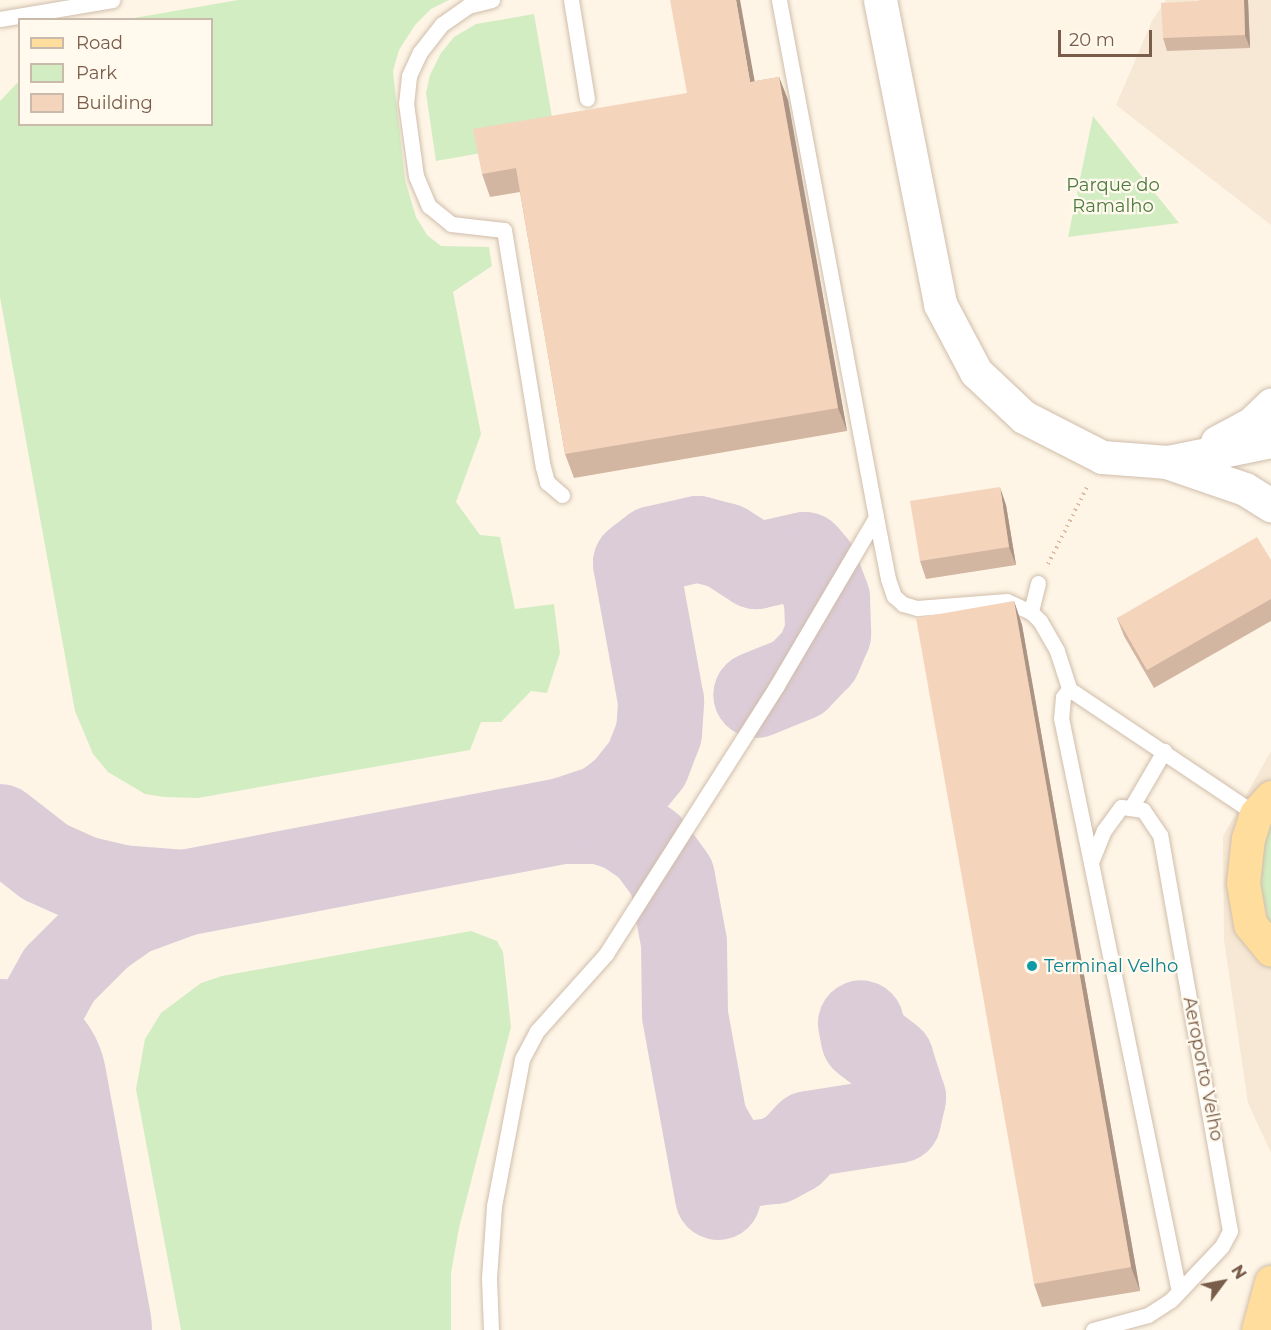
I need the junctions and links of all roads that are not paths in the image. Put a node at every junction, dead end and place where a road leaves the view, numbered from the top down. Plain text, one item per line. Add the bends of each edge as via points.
1 (112, 0) edge
2 (492, 0) edge
3 (571, 0) edge
4 (779, 0) edge
5 (880, 0) edge
6 (0, 19) edge
7 (587, 99) dead end
8 (1271, 405) edge
9 (1271, 441) edge
10 (1168, 462) junction
11 (562, 495) dead end
12 (1271, 505) edge
13 (876, 517) junction
14 (1038, 583) road end
15 (1030, 612) junction
16 (1069, 688) junction
17 (1164, 752) junction
18 (1263, 805) edge
19 (1132, 806) junction
20 (1091, 862) junction
21 (1271, 950) edge
22 (1271, 1282) edge
23 (1178, 1288) junction
24 (491, 1330) edge
25 (1093, 1330) edge
26 (1258, 1330) edge

1 - 6 lane
2 - 11 lane via 468,6 442,24 409,76 406,103 416,176 429,206 451,224 504,230 543,467 551,487
3 - 7 lane
4 - 13 lane
5 - 10 street via 940,304 976,372 1024,417 1102,457
8 - 10 street via 1239,432
9 - 10 street
10 - 12 street via 1227,482
13 - 15 lane via 888,579 894,596 903,604 918,608 1007,601
13 - 24 lane via 776,687 606,954 537,1031 522,1059 494,1206 489,1278
14 - 15 lane
15 - 16 lane via 1040,621 1057,651
16 - 17 lane
16 - 20 lane via 1063,697 1061,718
17 - 18 lane
17 - 19 lane
18 - 21 main road via 1244,862 1245,903 1257,937
19 - 20 lane via 1121,807 1112,817
19 - 23 lane, Aeroporto Velho via 1152,818 1160,835 1231,1217 1230,1231 1222,1246
20 - 23 lane
22 - 26 main road
23 - 25 lane, Aeroporto Velho via 1171,1300 1148,1315

